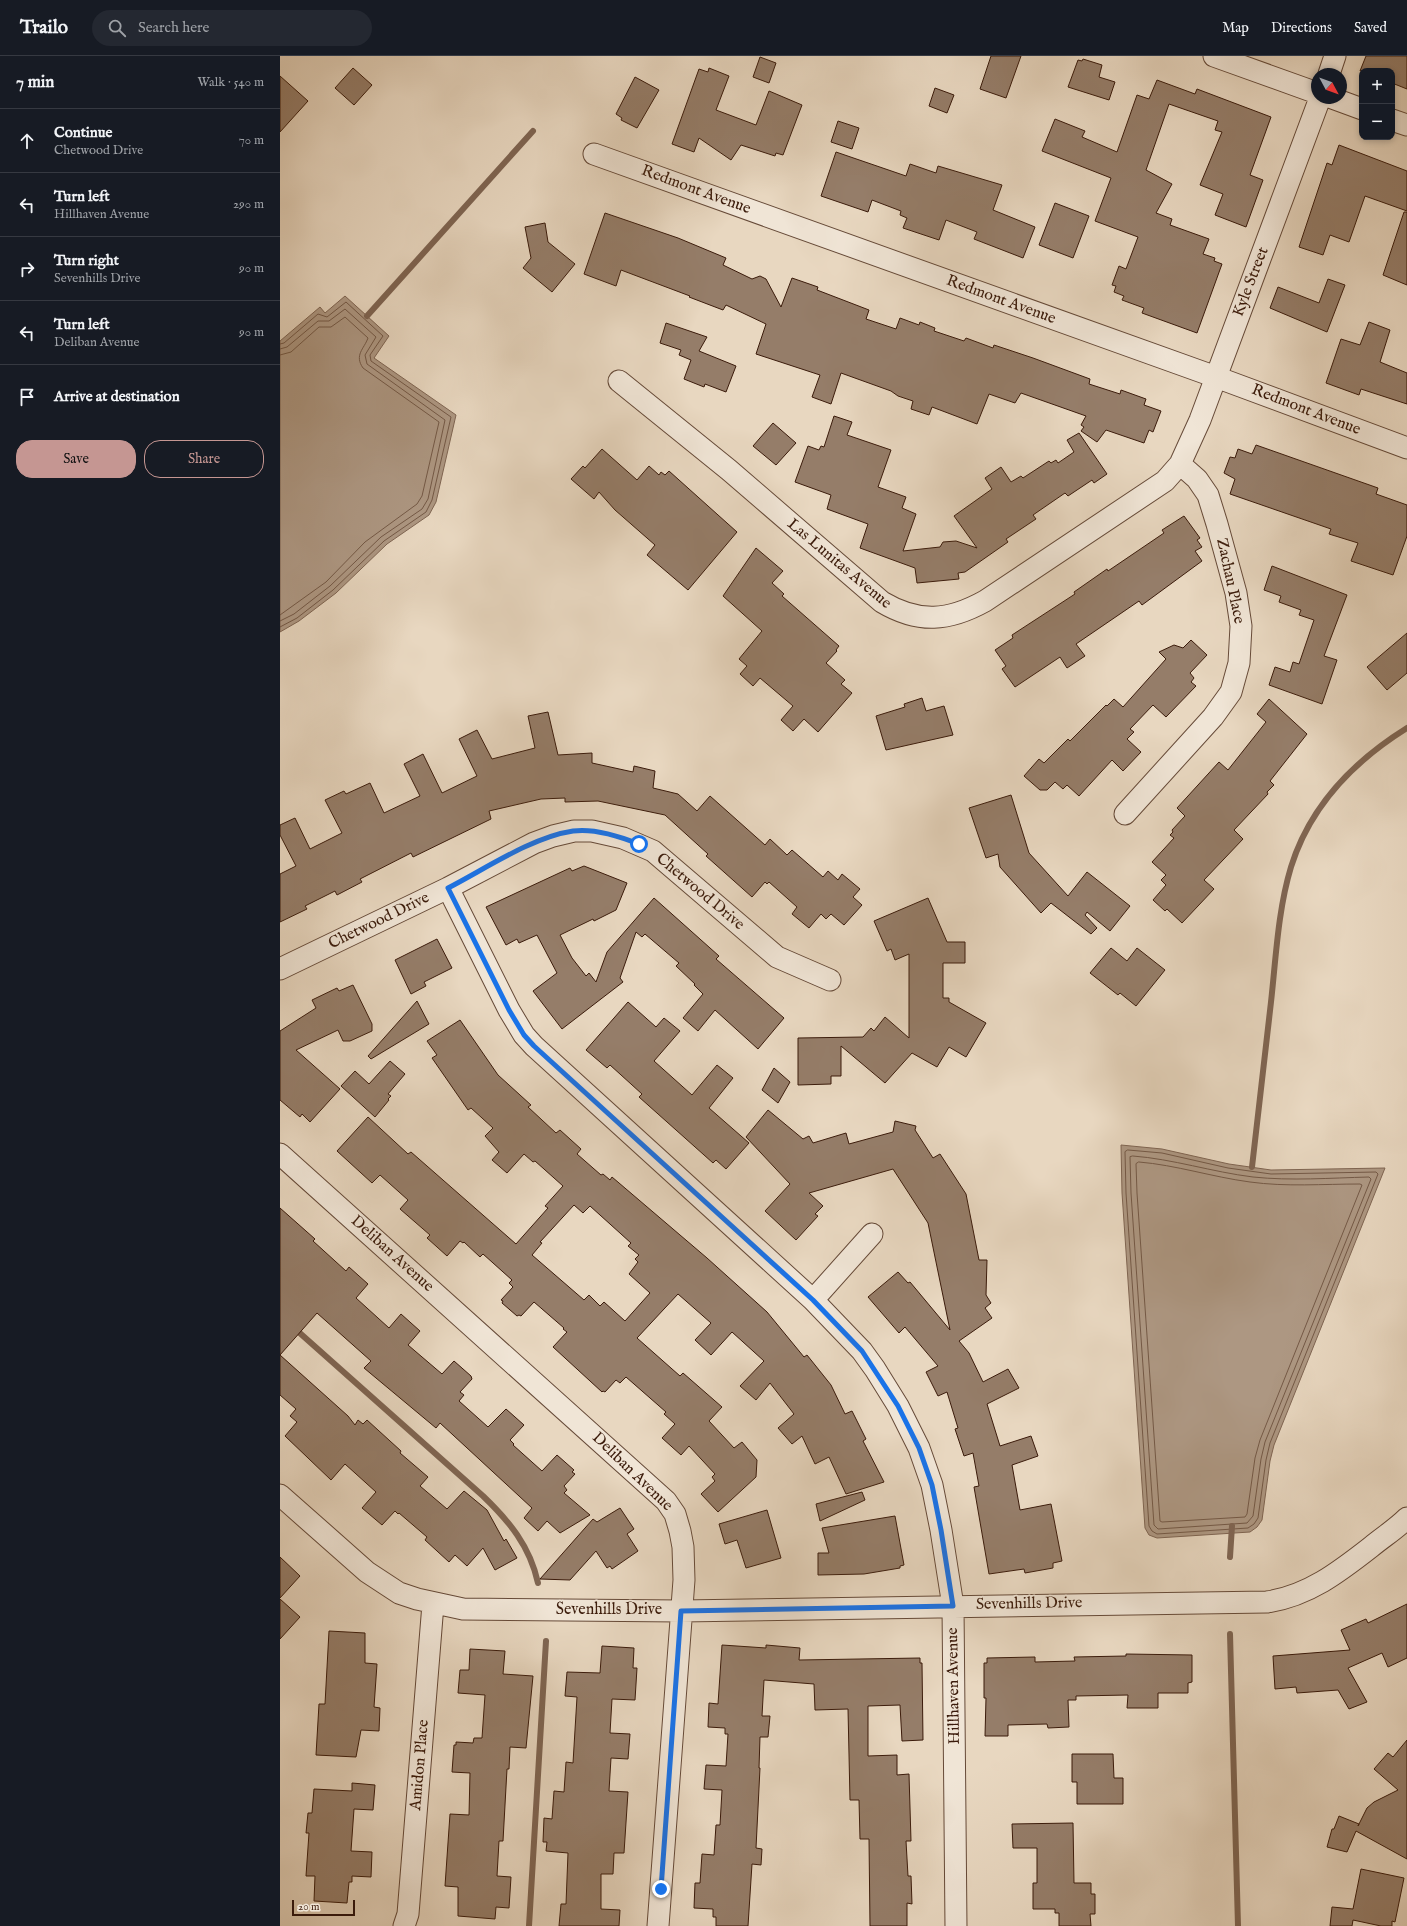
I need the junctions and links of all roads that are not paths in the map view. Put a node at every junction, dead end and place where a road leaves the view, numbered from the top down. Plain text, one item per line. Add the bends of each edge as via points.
1 (1214, 56) edge
2 (1335, 56) edge
3 (1331, 68) edge
4 (1311, 91) edge
5 (1318, 104) edge
6 (1347, 104) edge
7 (1359, 108) edge
8 (1395, 121) edge
9 (1407, 125) edge
10 (594, 154) dead end
11 (1216, 377) junction
12 (619, 381) dead end
13 (1407, 448) edge
14 (1180, 464) junction
15 (1125, 814) dead end
16 (448, 888) junction
17 (280, 969) edge
18 (830, 980) dead end
19 (280, 1154) edge
20 (872, 1234) dead end
21 (813, 1300) junction
22 (280, 1495) edge
23 (1407, 1518) edge
24 (433, 1604) junction
25 (953, 1606) junction
26 (681, 1611) junction
27 (404, 1926) edge
28 (658, 1926) edge
29 (956, 1926) edge

1 - 4 street
2 - 3 street
5 - 11 street, Kyle Street
6 - 7 street
8 - 9 street
10 - 11 street, Redmont Avenue
11 - 13 street, Redmont Avenue
11 - 14 street, Kyle Street
12 - 14 street, Las Lunitas Avenue via 729,470 882,602 919,617 933,618 968,611 1165,481
14 - 15 street, Zachau Place via 1208,495 1217,524 1236,593 1241,626 1239,663 1231,692 1214,717
16 - 17 street, Chetwood Drive
16 - 18 street, Chetwood Drive via 534,843 553,836 574,831 592,831 623,838 659,855 777,957
16 - 21 street, Hillhaven Avenue via 524,1035
19 - 26 street, Deliban Avenue via 666,1501 675,1514 683,1547 684,1580
20 - 21 street
21 - 25 street, Hillhaven Avenue via 862,1351 898,1406 919,1448 932,1485
22 - 24 street, Sevenhills Drive via 367,1572 399,1593
23 - 25 street, Sevenhills Drive via 1318,1586 1284,1599 1228,1603
24 - 26 street, Sevenhills Drive via 463,1609
24 - 27 street, Amidon Place via 408,1914
25 - 26 street, Sevenhills Drive
25 - 29 street, Hillhaven Avenue
26 - 28 street, Deliban Avenue

